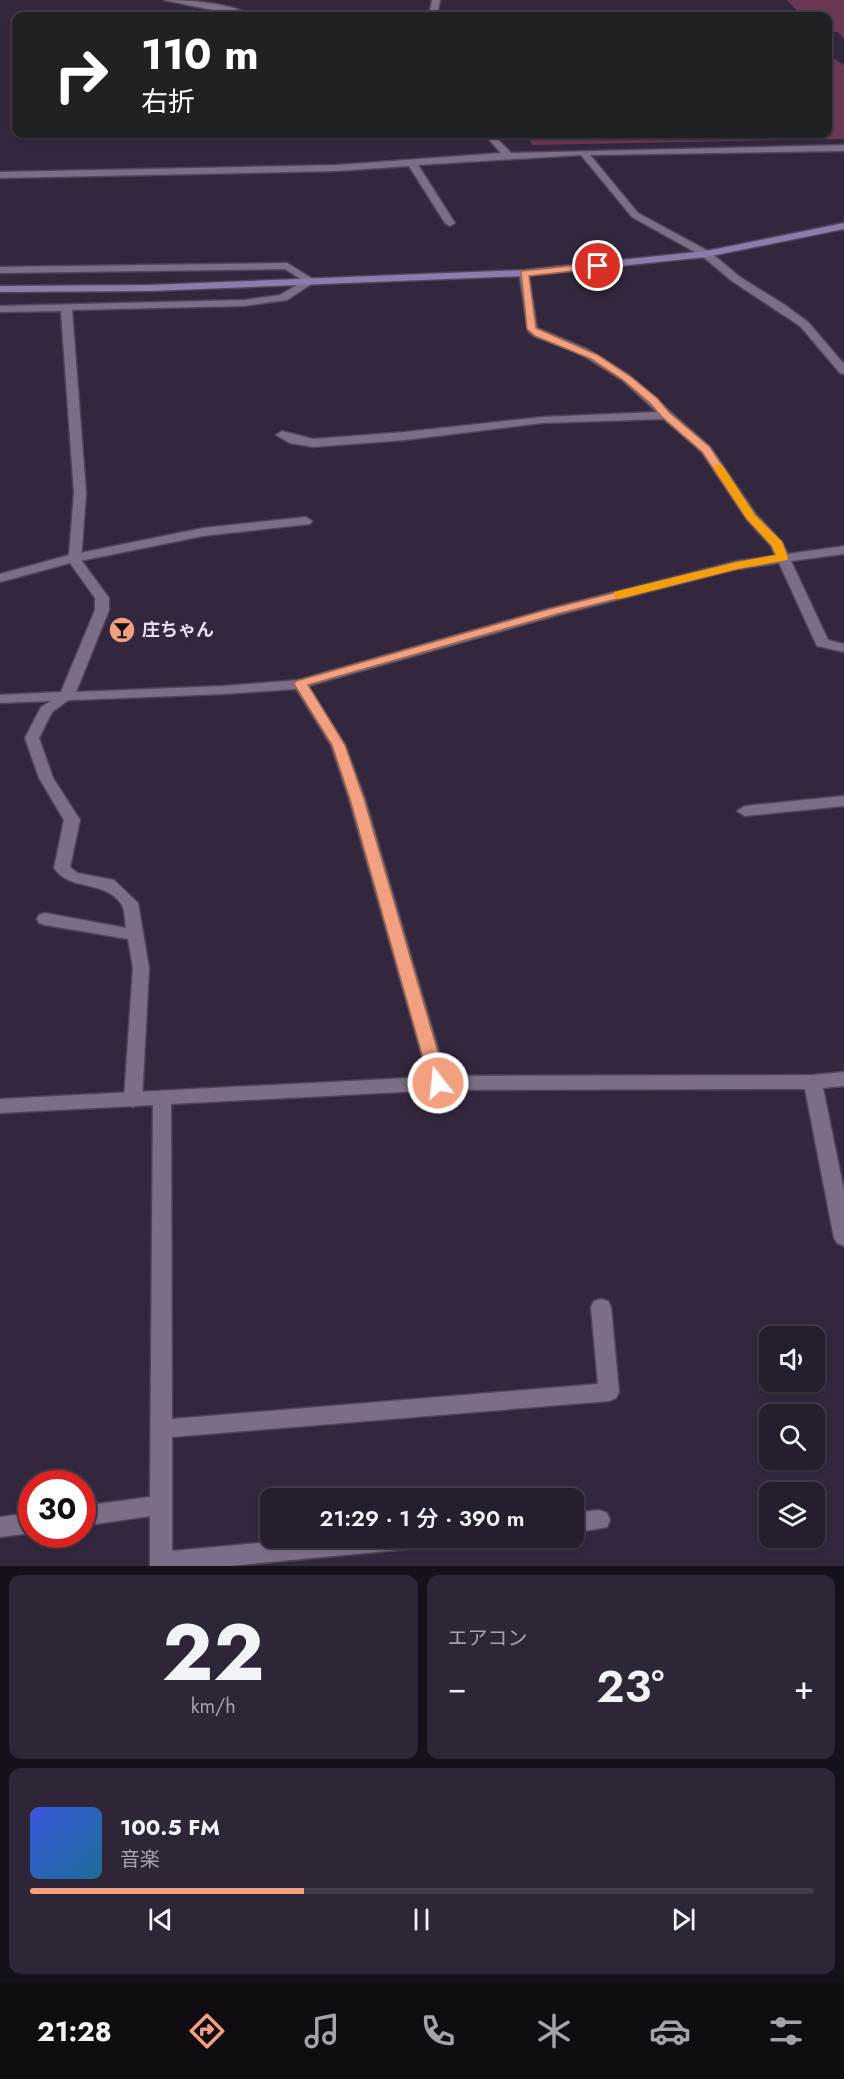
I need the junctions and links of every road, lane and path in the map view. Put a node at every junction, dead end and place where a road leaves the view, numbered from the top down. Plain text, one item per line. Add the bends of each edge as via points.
1 (168, 0) edge
2 (236, 12) edge
3 (493, 138) edge
4 (844, 148) edge
5 (583, 152) junction
6 (508, 155) junction
7 (412, 163) junction
8 (0, 175) edge
9 (450, 223) dead end
10 (844, 226) edge
11 (706, 254) junction
12 (0, 270) edge
13 (524, 273) junction
14 (311, 281) junction
15 (0, 289) edge
16 (66, 308) junction
17 (0, 309) edge
18 (844, 371) edge
19 (666, 415) junction
20 (282, 435) dead end
21 (306, 521) dead end
22 (844, 550) edge
23 (75, 558) junction
24 (782, 558) junction
25 (0, 578) edge
26 (844, 648) edge
27 (300, 684) junction
28 (67, 696) junction
29 (0, 699) edge
30 (844, 801) edge
31 (745, 811) dead end
32 (45, 919) dead end
33 (135, 935) junction
34 (844, 1079) edge
35 (813, 1082) junction
36 (438, 1083) junction
37 (162, 1099) junction
38 (133, 1100) junction
39 (0, 1106) edge
40 (844, 1238) edge
41 (601, 1307) dead end
42 (162, 1429) junction
43 (162, 1505) junction
44 (96, 1514) edge
45 (599, 1520) dead end
46 (584, 1522) edge
47 (18, 1525) edge
48 (0, 1527) edge
49 (320, 1548) edge
50 (162, 1564) edge

1 - 2 street
3 - 6 street
4 - 5 street
5 - 6 street
5 - 11 street via 635,215
6 - 7 street
7 - 8 street via 259,171
7 - 9 street
10 - 11 street
11 - 13 street
11 - 18 street via 804,324
12 - 14 street via 287,266
13 - 14 street
13 - 19 street via 532,329 594,357 626,378
14 - 15 street
14 - 16 street via 283,298 244,303
16 - 17 street
16 - 23 street via 80,493
19 - 20 street via 542,420 313,443
19 - 24 street via 706,450 751,517 777,545
21 - 23 street via 203,532
22 - 24 street
23 - 25 street
23 - 28 street via 102,598 102,610
24 - 26 street via 822,643
24 - 27 street via 737,565 553,612
27 - 28 street
27 - 36 street via 338,745 350,777
28 - 29 street
28 - 33 street via 46,710 32,738 46,778 72,820 62,868 72,877 108,884 129,903
30 - 31 street
32 - 33 street
33 - 38 street via 141,968
34 - 35 street
35 - 36 street
35 - 40 street
36 - 37 street
37 - 38 street
37 - 42 street
38 - 39 street
41 - 42 street via 609,1392
42 - 43 street
43 - 44 street
43 - 50 street
45 - 46 street
47 - 48 street
49 - 50 street

